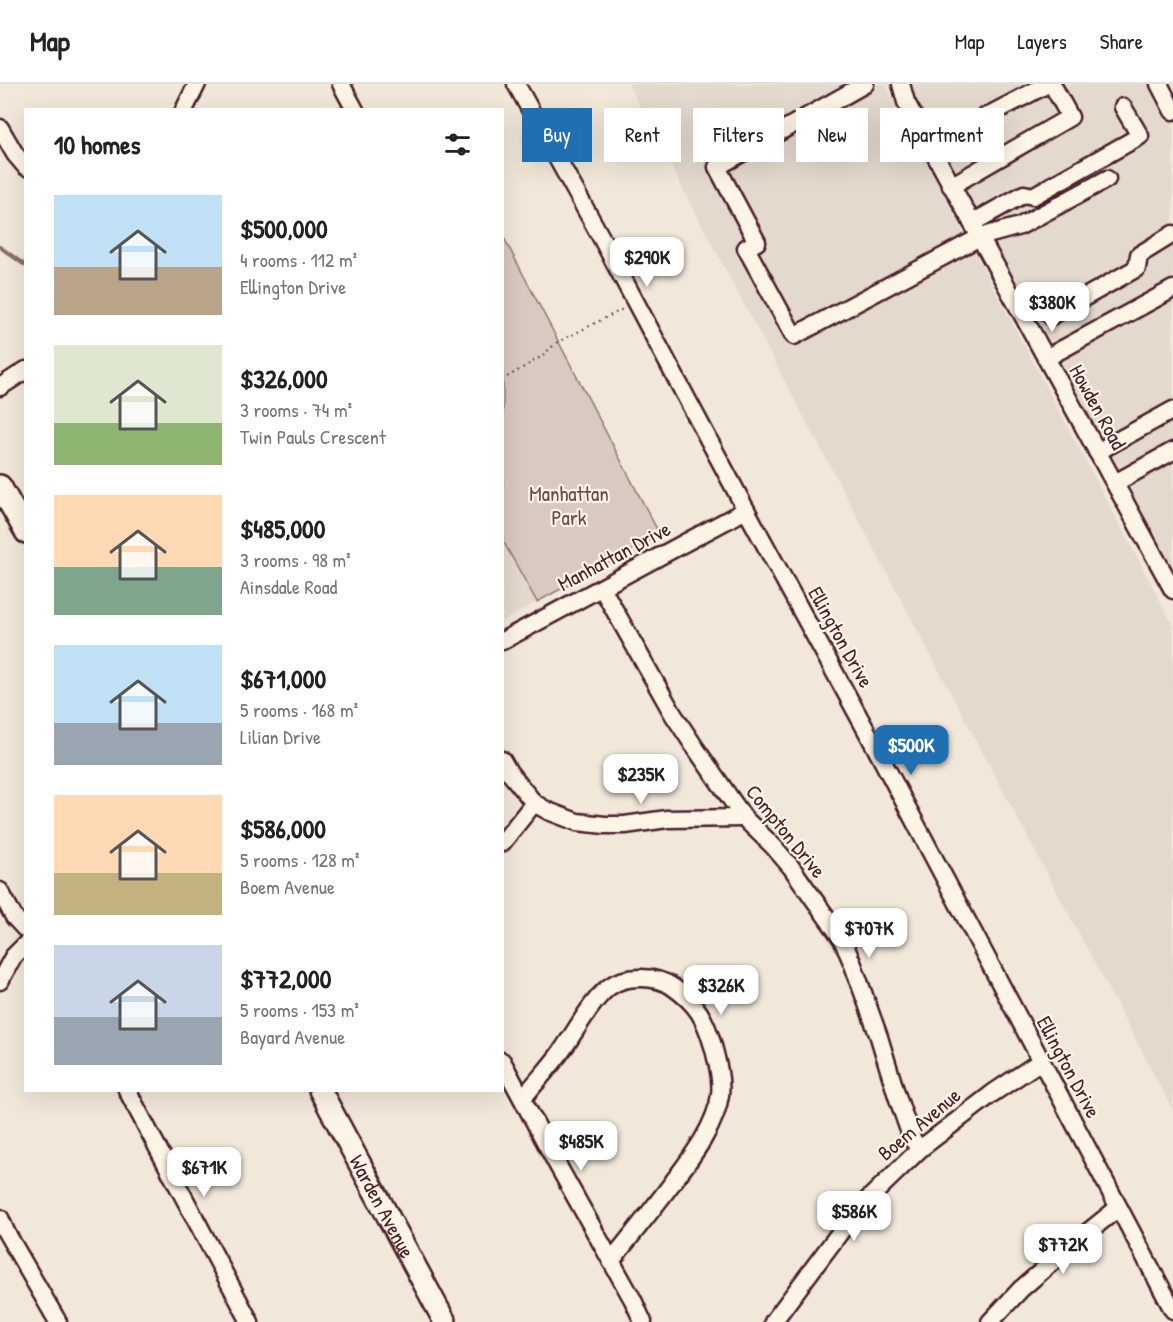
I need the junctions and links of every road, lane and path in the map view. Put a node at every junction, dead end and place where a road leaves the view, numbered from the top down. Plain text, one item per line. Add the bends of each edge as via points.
1 (197, 84) edge
2 (341, 84) edge
3 (516, 84) edge
4 (865, 84) edge
5 (1050, 84) edge
6 (1159, 84) edge
7 (901, 85) edge
8 (1123, 106) dead end
9 (185, 108) edge
10 (354, 108) edge
11 (909, 108) edge
12 (1003, 108) edge
13 (1173, 111) edge
14 (0, 128) edge
15 (938, 162) edge
16 (24, 165) edge
17 (1107, 179) dead end
18 (951, 186) junction
19 (976, 230) junction
20 (1173, 234) edge
21 (1173, 289) edge
22 (636, 303) junction
23 (1030, 329) junction
24 (1046, 358) junction
25 (24, 371) edge
26 (504, 379) edge
27 (0, 387) edge
28 (1173, 410) edge
29 (1173, 451) edge
30 (1097, 452) junction
31 (1114, 483) junction
32 (0, 486) edge
33 (746, 510) junction
34 (24, 528) edge
35 (602, 588) junction
36 (1173, 590) edge
37 (504, 640) edge
38 (504, 763) edge
39 (534, 803) junction
40 (744, 818) junction
41 (504, 840) edge
42 (0, 891) edge
43 (24, 928) edge
44 (24, 946) edge
45 (0, 981) edge
46 (1041, 1061) junction
47 (504, 1065) edge
48 (128, 1092) edge
49 (321, 1092) edge
50 (523, 1098) junction
51 (920, 1149) junction
52 (1119, 1208) junction
53 (2, 1228) edge
54 (611, 1261) junction
55 (1173, 1310) edge
56 (58, 1322) edge
57 (250, 1322) edge
58 (445, 1322) edge
59 (643, 1322) edge
60 (773, 1322) edge
61 (990, 1322) edge

1 - 9 street
2 - 10 street
3 - 22 street, Ellington Drive
4 - 19 street via 717,167 757,242 746,248 794,336
5 - 12 street
5 - 18 street via 1071,117
6 - 13 street
7 - 11 street, Howden Road
8 - 19 street via 1140,136 1033,196 1024,194
14 - 16 street
15 - 18 street, Howden Road
17 - 19 street via 1020,226
18 - 19 street, Howden Road
19 - 23 street, Howden Road
20 - 23 street via 1139,255 1137,268 1049,311
21 - 24 street
22 - 26 path via 556,343 541,357
22 - 33 street, Ellington Drive
23 - 24 street, Howden Road
24 - 30 street, Howden Road
25 - 27 street
28 - 30 street
29 - 31 street
30 - 31 street, Howden Road
31 - 36 street, Howden Road
32 - 34 main road
33 - 35 street, Manhattan Drive
33 - 46 street, Ellington Drive
35 - 37 street, Manhattan Drive
35 - 40 street, Compton Drive via 674,714
38 - 39 street
39 - 40 street via 577,822 598,825
39 - 41 street
40 - 51 street, Compton Drive via 791,867 842,939 912,1139
42 - 43 street
44 - 45 street
46 - 51 street, Boem Avenue
46 - 52 street, Ellington Drive
47 - 50 street
48 - 57 street
49 - 58 main road, Warden Avenue
50 - 54 street
50 - 54 street via 610,985 639,977 662,981 699,1011 712,1042 718,1073 720,1094 715,1111 689,1161
51 - 60 street, Boem Avenue via 856,1211
52 - 55 street, Ellington Drive
52 - 61 street via 1021,1289
53 - 56 street
54 - 59 street

